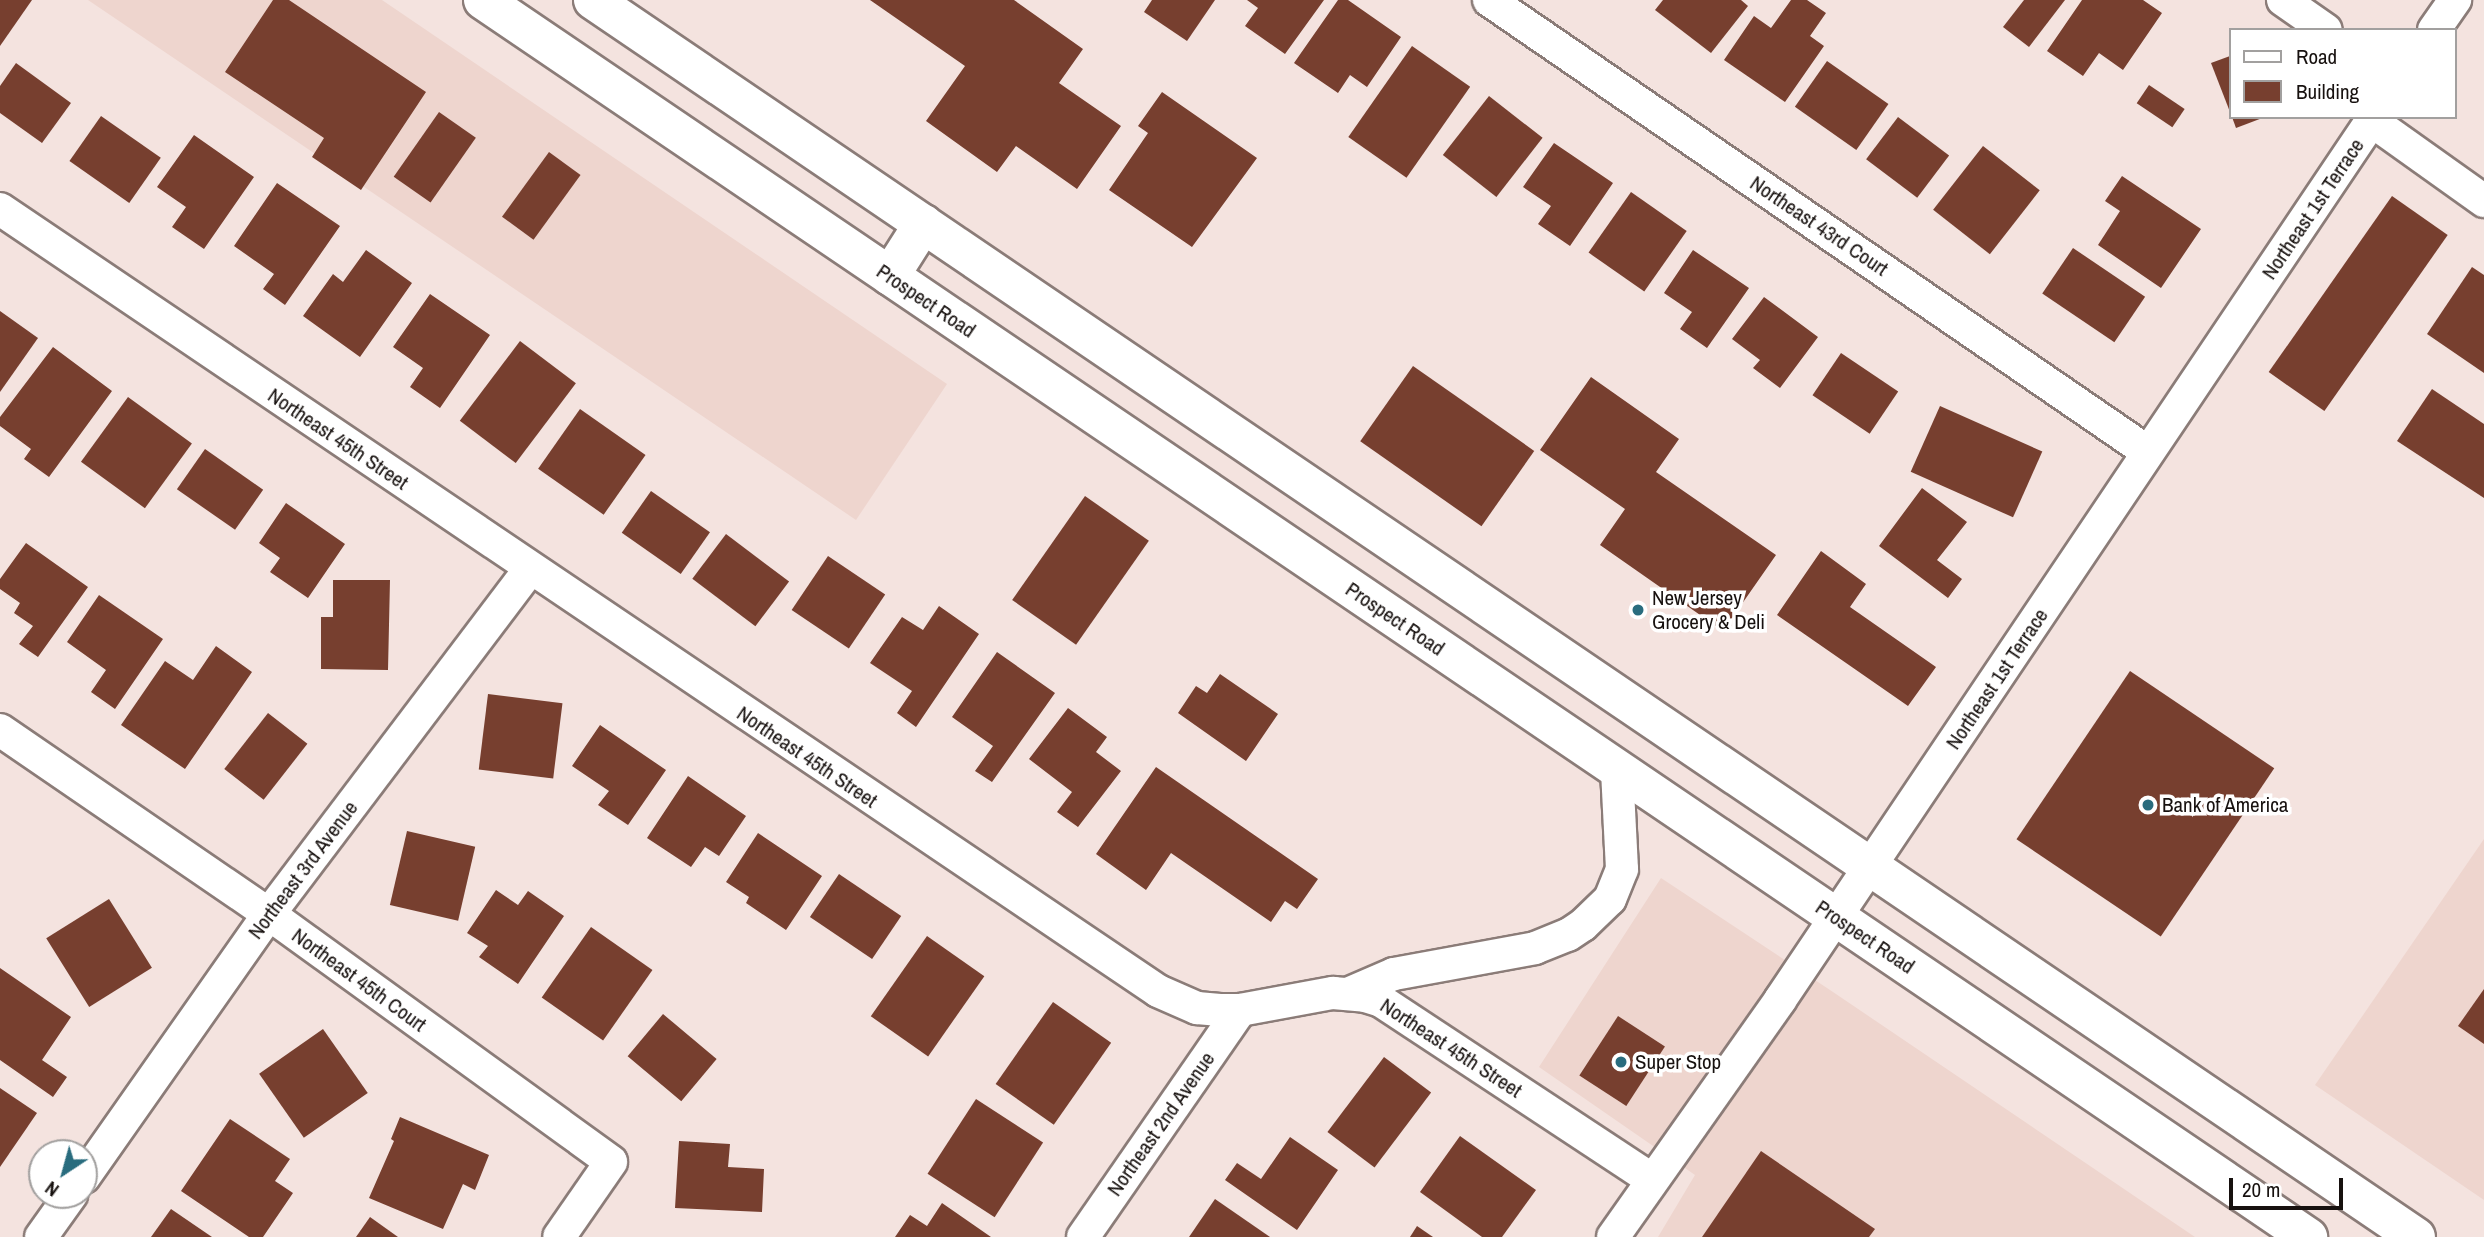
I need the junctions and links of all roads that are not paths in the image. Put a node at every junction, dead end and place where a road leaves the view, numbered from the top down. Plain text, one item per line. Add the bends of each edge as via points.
1 (484, 0) edge
2 (593, 0) edge
3 (1489, 0) edge
4 (2283, 0) edge
5 (2455, 0) edge
6 (2323, 28) edge
7 (2435, 28) edge
8 (2373, 119) edge
9 (2484, 201) edge
10 (0, 209) edge
11 (923, 224) junction
12 (890, 276) junction
13 (2148, 452) junction
14 (530, 569) junction
15 (0, 730) edge
16 (1617, 769) junction
17 (1871, 866) junction
18 (269, 914) junction
19 (1836, 917) junction
20 (1350, 993) junction
21 (1240, 1010) junction
22 (98, 1157) edge
23 (1652, 1180) junction
24 (61, 1209) edge
25 (41, 1237) edge
26 (559, 1237) edge
27 (1083, 1237) edge
28 (1613, 1237) edge
29 (2308, 1237) edge
30 (2416, 1237) edge

1 - 12 main road, Prospect Road
2 - 11 main road
3 - 13 street, Northeast 43rd Court
4 - 6 street
5 - 7 street
8 - 9 street
8 - 13 street, Northeast 1st Terrace
10 - 14 street, Northeast 45th Street
11 - 12 main road
11 - 17 main road
12 - 16 main road, Prospect Road
13 - 17 street, Northeast 1st Terrace
14 - 18 street, Northeast 3rd Avenue
14 - 21 street, Northeast 45th Street via 1135,978 1197,1008
15 - 18 street, Northeast 45th Court
16 - 19 main road, Prospect Road
16 - 20 street via 1622,869 1610,899 1583,925 1535,948 1394,974
17 - 19 street, Northeast 1st Terrace
17 - 30 main road
18 - 22 street, Northeast 3rd Avenue
18 - 26 street, Northeast 45th Court via 611,1163
19 - 23 street, Northeast 1st Terrace
19 - 29 main road, Prospect Road
20 - 21 street, Northeast 45th Street
20 - 23 street, Northeast 45th Street via 1397,1009
21 - 27 street, Northeast 2nd Avenue
23 - 28 street, Northeast 1st Terrace
24 - 25 street

